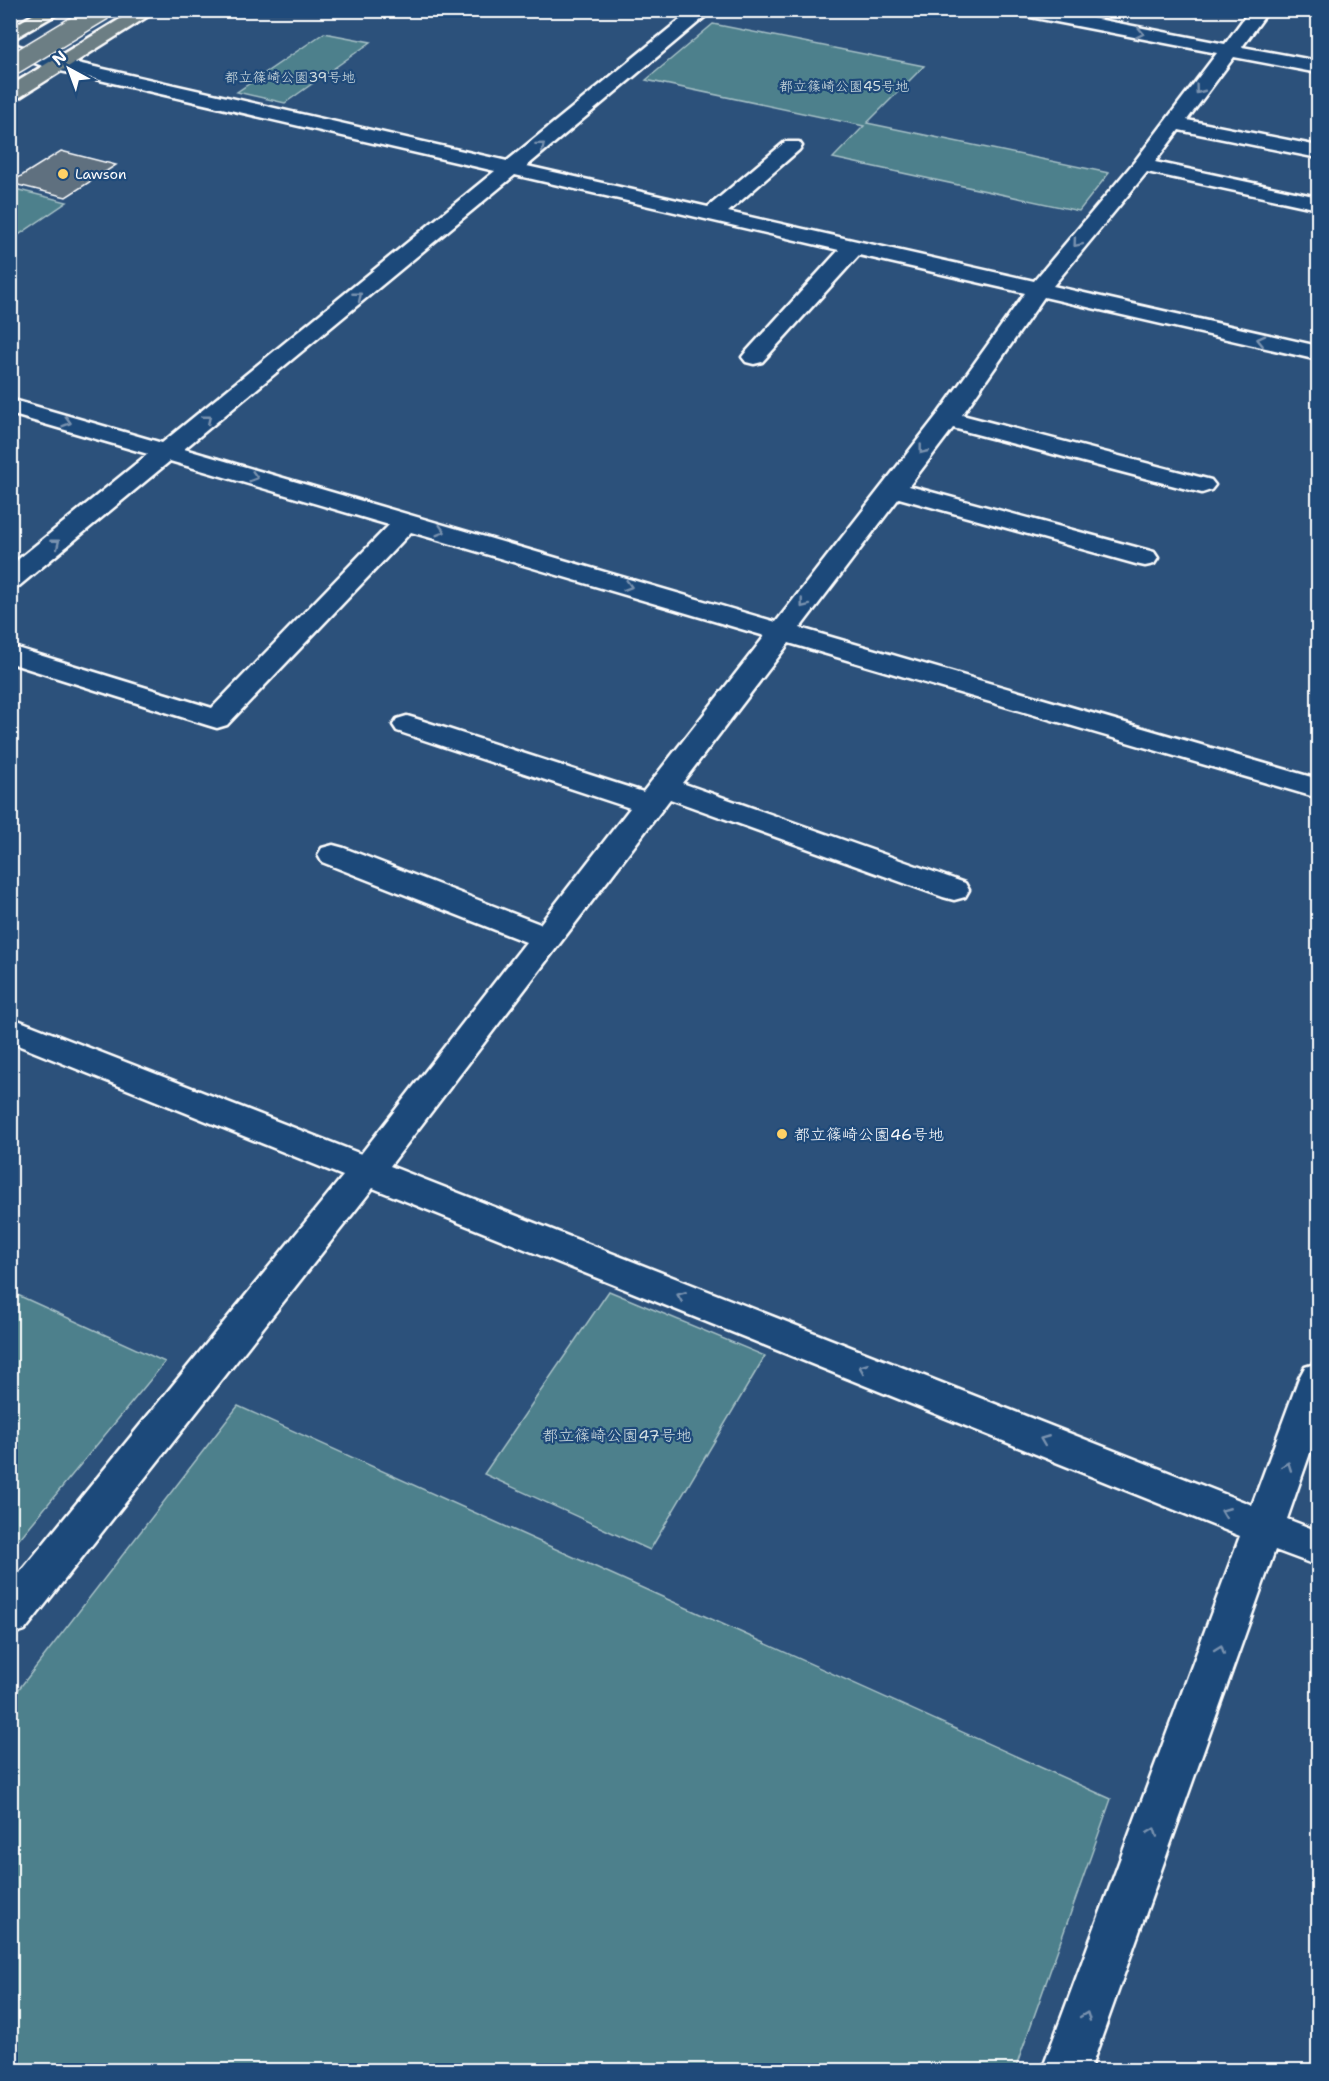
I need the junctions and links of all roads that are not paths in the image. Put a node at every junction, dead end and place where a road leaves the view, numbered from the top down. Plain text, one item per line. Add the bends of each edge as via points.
1 (54, 10) edge
2 (103, 10) edge
3 (149, 10) edge
4 (704, 10) edge
5 (1020, 10) edge
6 (1260, 10) edge
7 (10, 36) edge
8 (10, 49) edge
9 (1229, 50) junction
10 (60, 65) junction
11 (10, 66) edge
12 (1318, 67) edge
13 (10, 95) edge
14 (1174, 123) junction
15 (792, 146) dead end
16 (1318, 152) edge
17 (1143, 165) junction
18 (513, 169) junction
19 (1318, 203) edge
20 (713, 214) junction
21 (855, 246) junction
22 (1039, 289) junction
23 (1318, 353) edge
24 (754, 357) dead end
25 (10, 406) edge
26 (947, 419) junction
27 (167, 451) junction
28 (1202, 485) dead end
29 (893, 489) junction
30 (407, 521) junction
31 (1145, 558) dead end
32 (10, 580) edge
33 (783, 631) junction
34 (10, 654) edge
35 (407, 725) dead end
36 (1318, 789) edge
37 (656, 795) junction
38 (333, 855) dead end
39 (954, 890) dead end
40 (546, 938) junction
41 (10, 1029) edge
42 (367, 1171) junction
43 (1318, 1378) edge
44 (1265, 1528) junction
45 (1318, 1549) edge
46 (10, 1617) edge
47 (1066, 2070) edge

1 - 7 highway
2 - 11 highway, bridge
3 - 10 highway
18 -> 4 street
5 -> 9 street
6 - 9 street
8 - 10 street
9 - 12 street
9 -> 14 street
10 - 13 highway
10 - 18 street
14 - 16 street
14 - 17 street
15 - 20 street
17 - 19 street
17 -> 22 street
18 - 20 street
27 -> 18 street
20 - 21 street
21 - 22 street
21 - 24 street
23 -> 22 street
22 - 26 street
25 -> 27 street
26 - 28 street
26 -> 29 street
27 -> 30 street
32 -> 27 street
29 - 31 street
29 -> 33 street
30 -> 33 street
30 - 34 street via 217,719
33 - 36 street
33 - 37 street
35 - 37 street
37 - 39 street
37 - 40 street
38 - 40 street
40 - 42 street
41 - 42 street
44 -> 42 street
42 - 46 street
44 -> 43 street
44 - 45 street
47 -> 44 street

